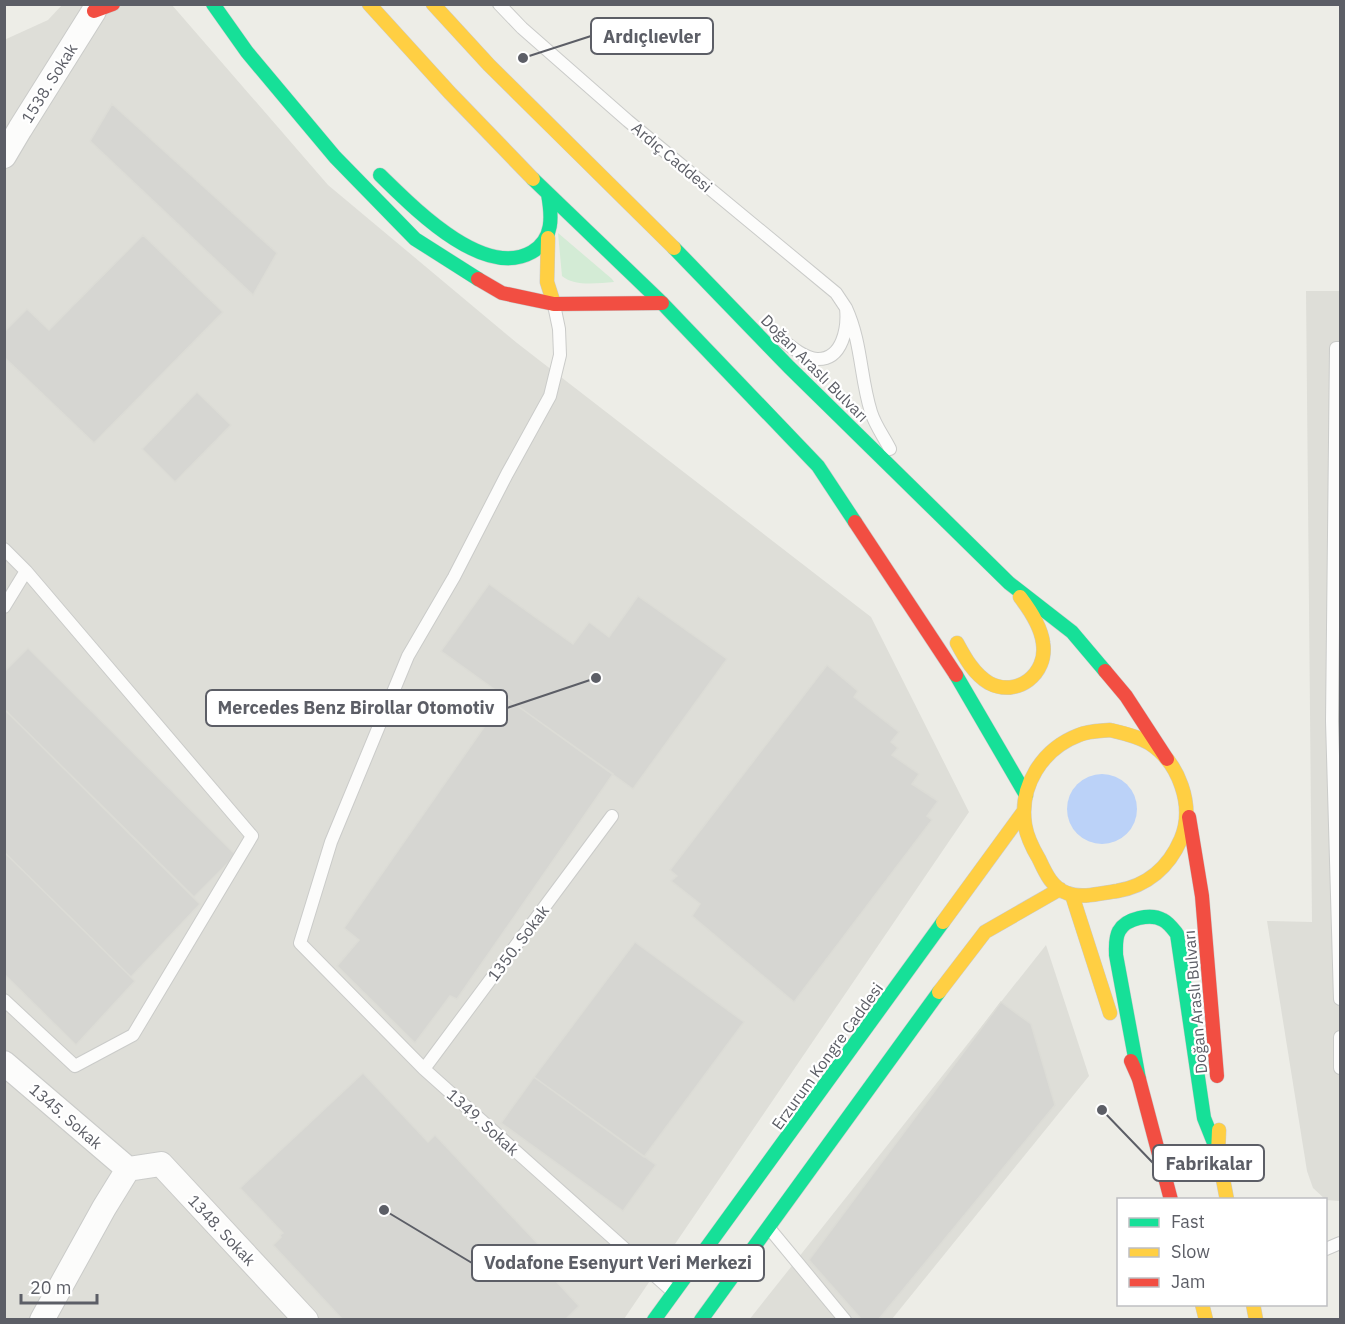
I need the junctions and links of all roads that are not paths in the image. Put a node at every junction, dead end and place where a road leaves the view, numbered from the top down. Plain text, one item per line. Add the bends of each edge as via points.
1 (369, 4) edge
2 (433, 4) edge
3 (499, 4) edge
4 (212, 5) edge
5 (103, 7) edge
6 (4, 156) edge
7 (369, 164) dead end
8 (548, 194) junction
9 (548, 238) junction
10 (711, 285) junction
11 (554, 303) junction
12 (662, 303) junction
13 (846, 308) junction
14 (1341, 348) edge
15 (818, 466) junction
16 (911, 487) junction
17 (860, 506) dead end
18 (4, 549) edge
19 (26, 571) junction
20 (1009, 583) junction
21 (4, 607) edge
22 (951, 634) dead end
23 (1167, 759) junction
24 (1026, 795) junction
25 (1186, 803) junction
26 (1024, 811) junction
27 (612, 816) dead end
28 (1066, 892) junction
29 (1341, 999) edge
30 (4, 1000) edge
31 (1341, 1037) edge
32 (4, 1063) edge
33 (1341, 1068) edge
34 (424, 1069) junction
35 (1139, 1079) junction
36 (1219, 1094) dead end
37 (1220, 1118) dead end
38 (1218, 1153) junction
39 (128, 1169) junction
40 (1170, 1198) edge
41 (1227, 1198) edge
42 (769, 1227) junction
43 (1341, 1243) edge
44 (1327, 1249) edge
45 (674, 1293) junction
46 (42, 1320) edge
47 (306, 1320) edge
48 (654, 1320) edge
49 (701, 1320) edge
50 (845, 1320) edge

1 - 8 main road
2 - 10 main road, Doğan Araslı Bulvarı via 489,65
3 - 13 lane, Ardıç Caddesi via 628,121 836,293
4 - 11 main road via 335,157 415,239 502,293
5 - 6 street, 1538. Sokak
7 - 9 main road via 430,218 484,254 518,258 531,254
8 - 9 main road via 552,221
8 - 12 main road
9 - 11 main road via 548,282
10 - 13 lane via 780,338 817,359 828,357 840,347 847,324
10 - 16 main road, Doğan Araslı Bulvarı
11 - 12 main road
11 - 34 lane, 1349. Sokak via 560,355 550,396 408,656 331,842 300,943
12 - 15 main road
13 - 16 lane, Ardıç Caddesi via 854,324 872,414
14 - 29 lane via 1336,348 1332,721
15 - 17 main road
15 - 24 main road via 948,662
16 - 20 main road, Doğan Araslı Bulvarı
18 - 19 lane
19 - 21 lane
19 - 30 lane via 252,836 133,1035 75,1066
20 - 22 main road via 1036,623 1044,646 1042,663 1034,678 1010,688 992,684 979,675
20 - 23 main road, Doğan Araslı Bulvarı via 1072,632 1126,696
23 - 24 main road via 1155,747 1126,733 1110,730 1077,735 1044,759
23 - 25 main road via 1180,779
24 - 26 main road
25 - 28 main road via 1184,834 1170,861 1159,872 1117,892
25 - 36 main road, Doğan Araslı Bulvarı via 1202,896
26 - 28 main road via 1030,841 1051,881
26 - 45 main road, Erzurum Kongre Caddesi
27 - 34 lane, 1350. Sokak
28 - 35 main road via 1105,1003
28 - 42 main road via 985,932
31 - 33 lane
32 - 39 street, 1345. Sokak
34 - 45 lane, 1349. Sokak
35 - 38 main road via 1116,941 1119,930 1129,922 1157,917 1170,923 1177,934 1204,1118
35 - 40 main road
37 - 38 main road
38 - 41 main road
39 - 46 street
39 - 47 street, 1348. Sokak via 161,1164
42 - 49 main road
42 - 50 lane
43 - 44 lane
45 - 48 main road, Erzurum Kongre Caddesi

